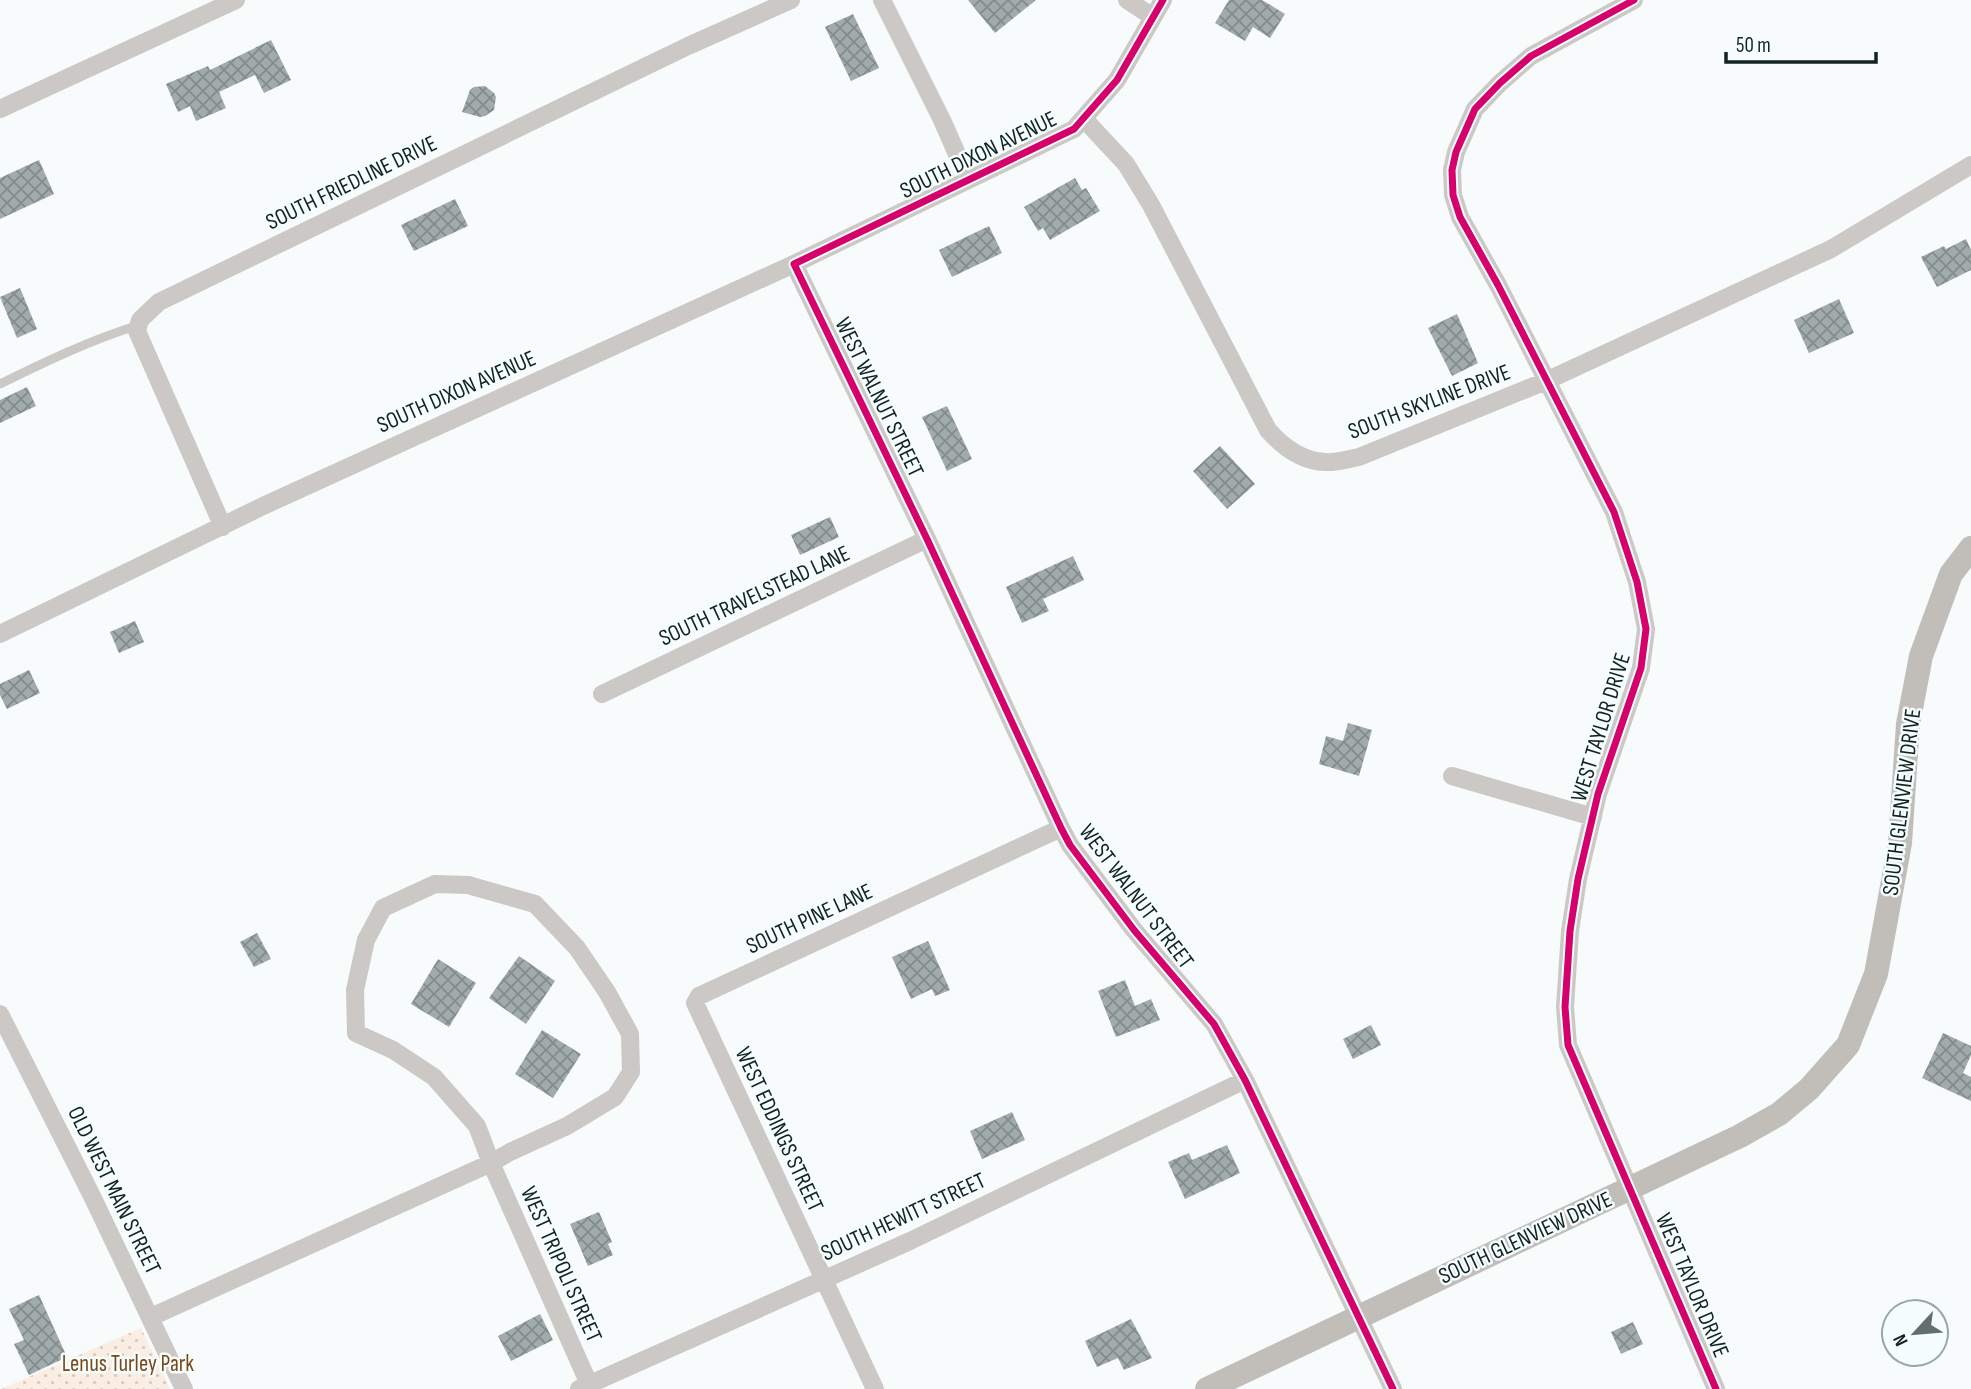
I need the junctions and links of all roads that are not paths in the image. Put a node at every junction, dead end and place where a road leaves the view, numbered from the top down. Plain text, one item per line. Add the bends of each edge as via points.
1 (236, 0) edge
2 (791, 0) edge
3 (882, 0) edge
4 (1127, 0) edge
5 (1163, 0) edge
6 (1634, 0) edge
7 (1153, 17) junction
8 (0, 108) edge
9 (1084, 119) junction
10 (1971, 166) edge
11 (968, 179) junction
12 (794, 264) junction
13 (139, 325) junction
14 (1546, 382) junction
15 (0, 384) edge
16 (223, 527) junction
17 (927, 540) junction
18 (1971, 548) edge
19 (0, 634) edge
20 (602, 694) dead end
21 (1452, 776) dead end
22 (1593, 817) junction
23 (1061, 828) junction
24 (695, 1003) joint
25 (0, 1014) edge
26 (1245, 1080) junction
27 (491, 1163) junction
28 (1630, 1188) junction
29 (823, 1280) junction
30 (1357, 1316) junction
31 (150, 1317) junction
32 (584, 1387) edge
33 (184, 1389) edge
34 (874, 1389) edge
35 (1207, 1389) edge
36 (1393, 1389) edge
37 (1716, 1389) edge

1 - 8 street
2 - 13 street, SOUTH FRIEDLINE DRIVE via 159,302
3 - 11 street
4 - 7 street
5 - 7 street, SOUTH DIXON AVENUE
6 - 14 street, WEST TAYLOR DRIVE via 1518,68 1475,109 1451,170 1460,217
7 - 9 street, SOUTH DIXON AVENUE via 1117,80
9 - 11 street, SOUTH DIXON AVENUE via 1074,130
9 - 14 street, SOUTH SKYLINE DRIVE via 1126,164 1268,430 1294,453 1326,463 1359,457
10 - 14 street, SOUTH SKYLINE DRIVE via 1831,249
11 - 12 street, SOUTH DIXON AVENUE
12 - 16 street, SOUTH DIXON AVENUE
12 - 17 street, WEST WALNUT STREET
13 - 15 lane via 66,352
13 - 16 street via 137,331
14 - 22 street, WEST TAYLOR DRIVE via 1614,512 1637,582 1646,629 1641,668
16 - 19 street, SOUTH DIXON AVENUE
17 - 20 street, SOUTH TRAVELSTEAD LANE
17 - 23 street, WEST WALNUT STREET
18 - 28 street, SOUTH GLENVIEW DRIVE via 1951,574 1921,656 1908,724 1900,843 1876,974 1848,1045 1779,1114
21 - 22 street
22 - 28 street, WEST TAYLOR DRIVE via 1570,931 1565,1007 1568,1045
23 - 24 street, SOUTH PINE LANE via 699,996
23 - 26 street, WEST WALNUT STREET via 1134,930 1214,1024
24 - 29 street, WEST EDDINGS STREET
25 - 31 street, OLD WEST MAIN STREET
26 - 29 street, SOUTH HEWITT STREET
26 - 30 street, WEST WALNUT STREET
27 - 27 street via 477,1126 434,1077 356,1033 355,990 366,940 383,908 435,884 468,885 535,904 577,948 630,1034 631,1072 615,1097
27 - 31 street
27 - 32 street, WEST TRIPOLI STREET
28 - 30 street, SOUTH GLENVIEW DRIVE
28 - 37 street, WEST TAYLOR DRIVE
29 - 32 street, SOUTH HEWITT STREET
29 - 34 street, WEST EDDINGS STREET
30 - 35 street, SOUTH GLENVIEW DRIVE
30 - 36 street, WEST WALNUT STREET
31 - 33 street, OLD WEST MAIN STREET

